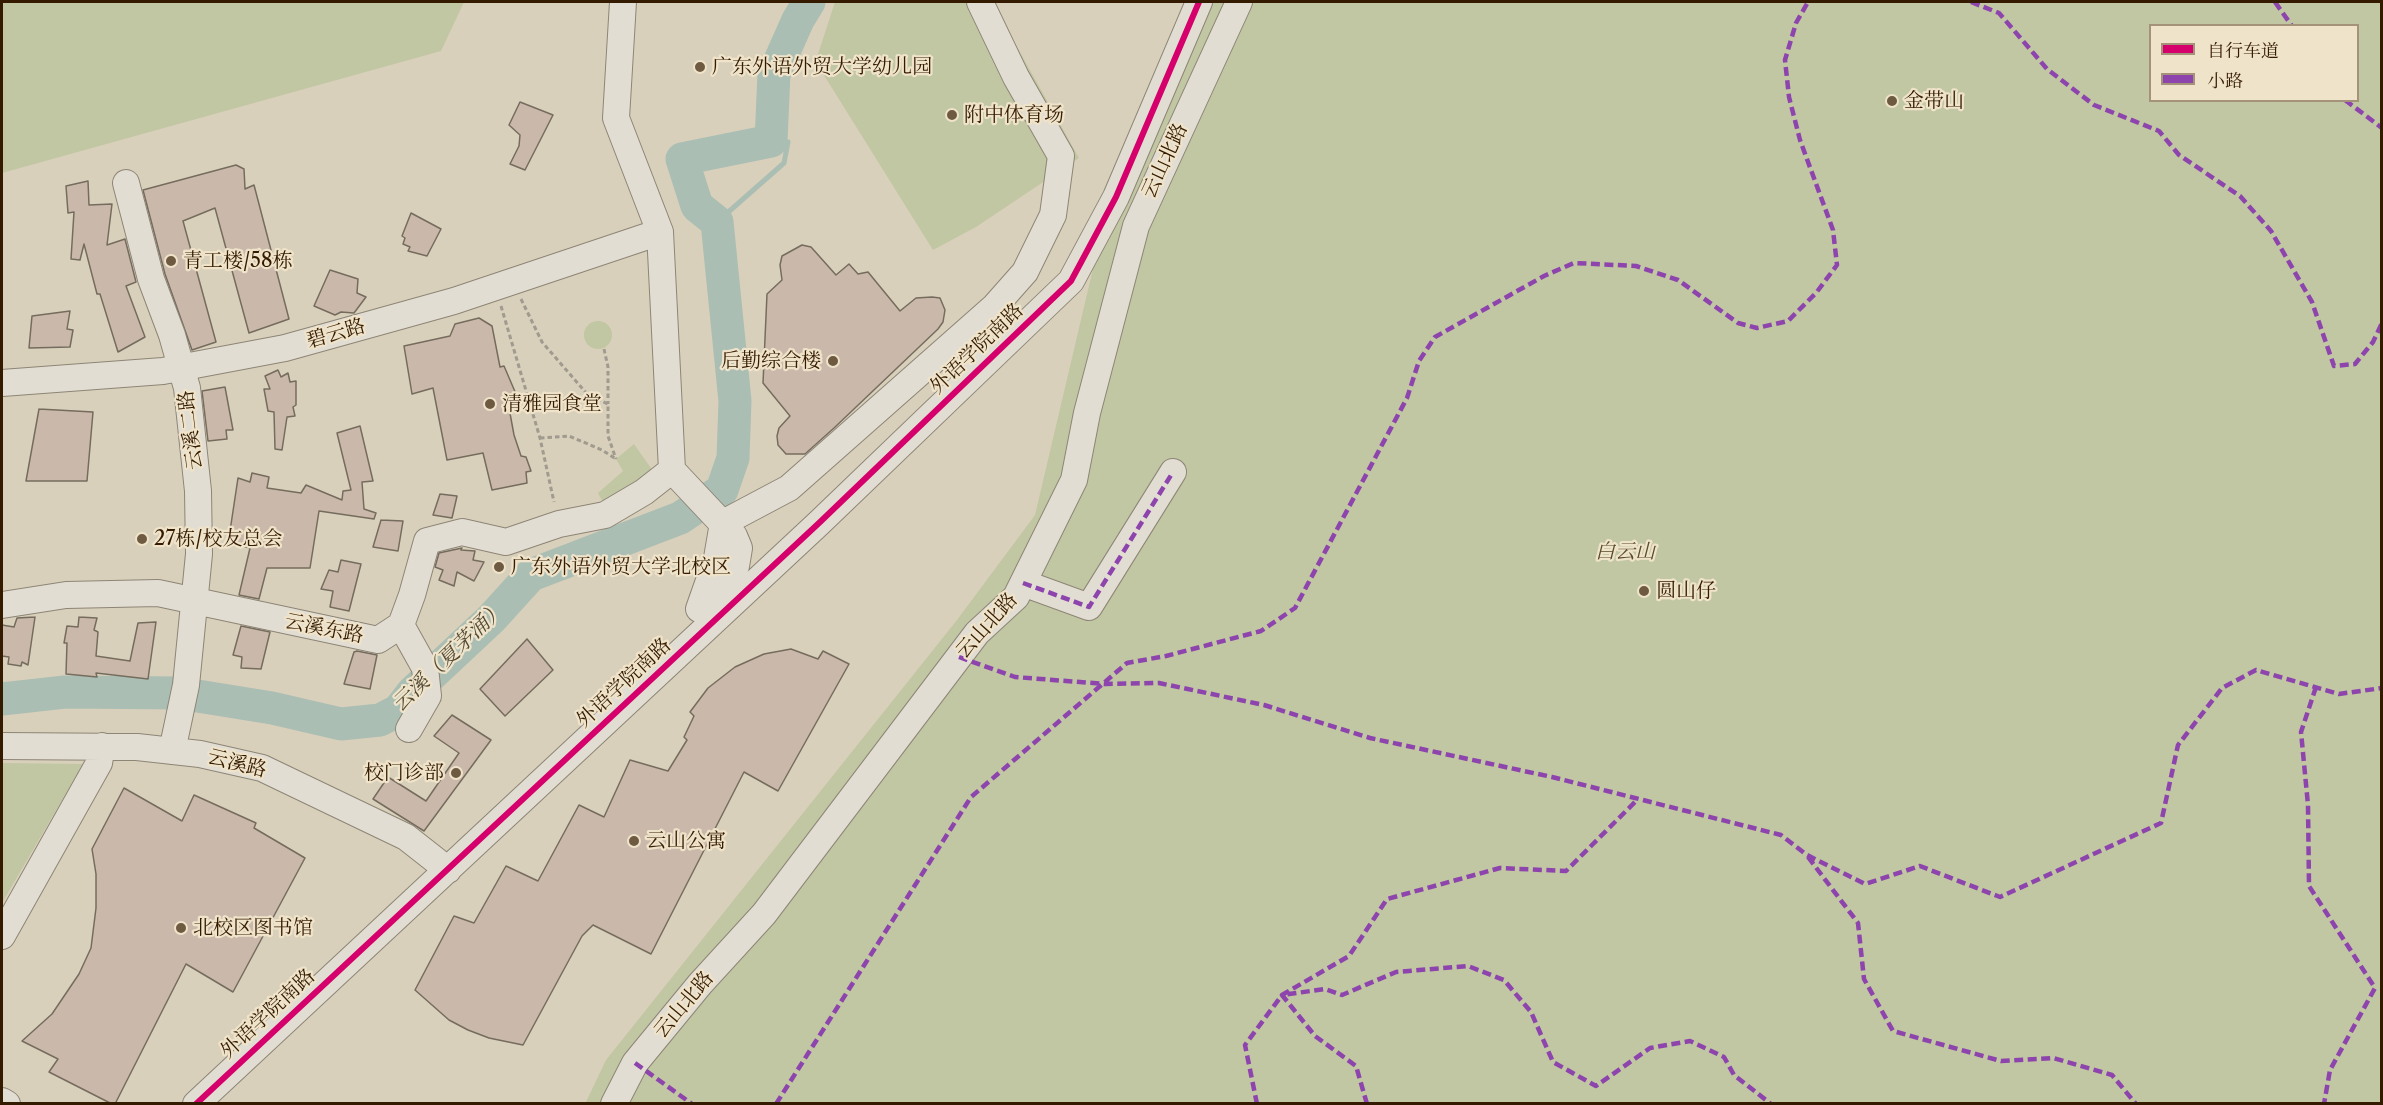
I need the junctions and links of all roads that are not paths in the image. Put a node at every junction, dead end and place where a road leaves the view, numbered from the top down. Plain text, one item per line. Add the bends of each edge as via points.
1 (623, 2) edge
2 (980, 2) edge
3 (1199, 2) edge
4 (1239, 2) edge
5 (126, 183) dead end
6 (1116, 197) junction
7 (1143, 208) junction
8 (660, 232) junction
9 (181, 368) junction
10 (2, 383) edge
11 (672, 470) junction
12 (1173, 472) dead end
13 (723, 523) junction
14 (1023, 583) junction
15 (195, 600) junction
16 (2, 605) edge
17 (401, 625) junction
18 (703, 632) junction
19 (680, 654) junction
20 (409, 729) dead end
21 (2, 746) edge
22 (102, 746) junction
23 (172, 751) junction
24 (448, 870) junction
25 (2, 936) edge
26 (2, 1101) edge
27 (7, 1104) edge
28 (196, 1104) edge
29 (614, 1104) edge

1 - 8 street via 616,118
2 - 13 street via 1016,77 1061,156 1053,215 1025,272 994,307 789,488
3 - 6 street, 外语学院南路
4 - 7 street, 云山北路
5 - 9 street, 云溪二路 via 151,279
6 - 7 street
6 - 18 street, 外语学院南路 via 1071,281
7 - 14 street, 云山北路 via 1117,292 1074,480
8 - 9 street, 碧云路 via 505,284 285,348
8 - 11 street
9 - 10 street, 碧云路
9 - 15 street, 云溪二路 via 187,388 198,491
11 - 13 street
11 - 17 street via 605,515 559,524 506,542 462,532 427,541
12 - 14 street via 1089,607
13 - 18 street via 739,548 736,566
13 - 19 street via 704,598
14 - 29 street, 云山北路 via 1017,597 977,633 764,914 635,1063
15 - 16 street, 云溪东路 via 158,592 66,595
15 - 17 street, 云溪东路 via 378,640
15 - 23 street, 云溪二路 via 184,695
17 - 20 street via 425,668 428,696
18 - 19 street, 外语学院南路
19 - 24 street, 外语学院南路
21 - 22 street, 云溪路
22 - 23 street, 云溪路
22 - 25 street via 95,771
23 - 24 street, 云溪路 via 262,768 406,837
24 - 28 street, 外语学院南路
26 - 27 street

